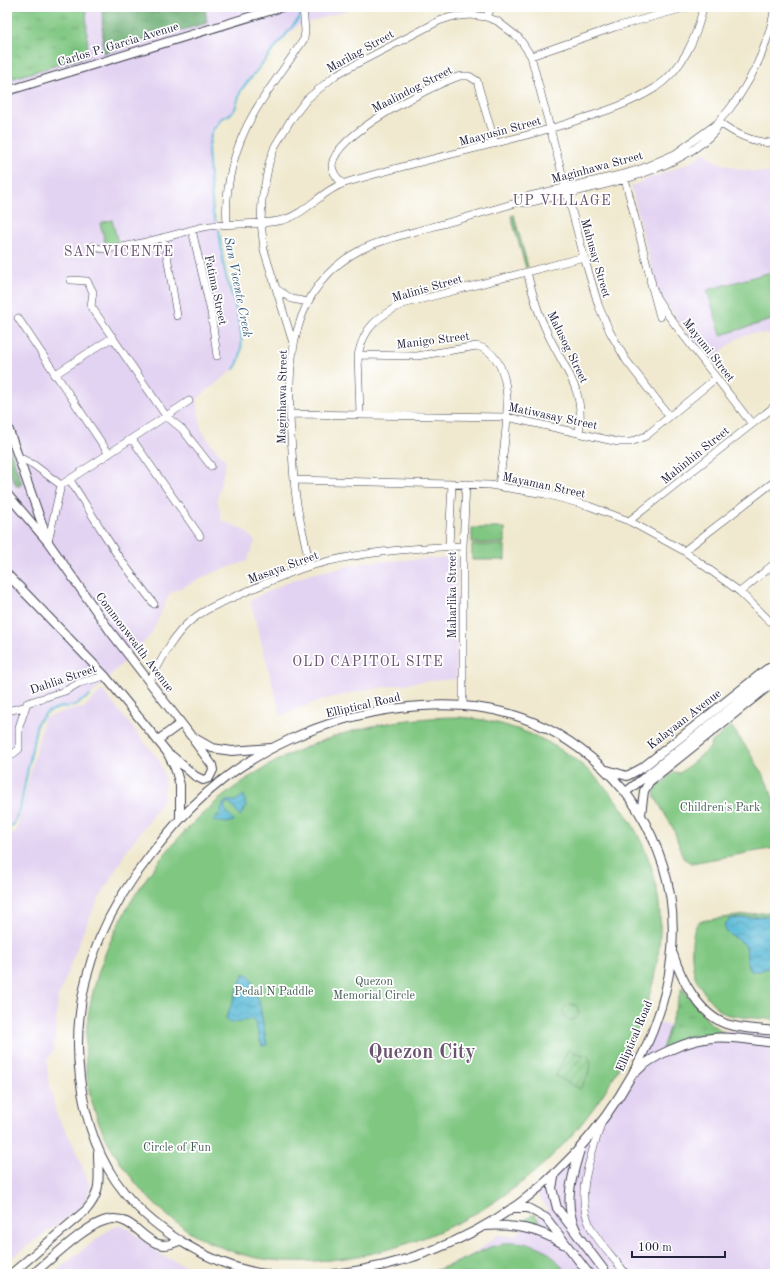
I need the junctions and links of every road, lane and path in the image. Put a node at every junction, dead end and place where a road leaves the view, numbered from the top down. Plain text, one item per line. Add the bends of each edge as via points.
1 (282, 7) edge
2 (303, 7) edge
3 (492, 7) edge
4 (688, 7) edge
5 (703, 7) edge
6 (775, 7) edge
7 (486, 17) junction
8 (531, 56) junction
9 (7, 91) edge
10 (718, 122) junction
11 (550, 129) junction
12 (775, 143) edge
13 (495, 144) junction
14 (625, 179) junction
15 (342, 183) junction
16 (566, 190) junction
17 (261, 222) junction
18 (228, 224) junction
19 (192, 230) junction
20 (164, 237) junction
21 (93, 246) dead end
22 (584, 257) junction
23 (527, 272) junction
24 (71, 280) dead end
25 (278, 290) junction
26 (308, 302) junction
27 (177, 316) dead end
28 (18, 318) dead end
29 (113, 337) junction
30 (293, 343) junction
31 (358, 355) junction
32 (217, 356) dead end
33 (54, 375) junction
34 (716, 378) junction
35 (189, 401) dead end
36 (775, 406) edge
37 (290, 414) junction
38 (360, 414) junction
39 (166, 416) junction
40 (669, 416) junction
41 (507, 417) junction
42 (752, 424) junction
43 (7, 425) edge
44 (579, 432) junction
45 (132, 438) junction
46 (109, 454) junction
47 (19, 457) junction
48 (211, 466) dead end
49 (70, 480) junction
50 (294, 480) junction
51 (775, 481) edge
52 (452, 483) junction
53 (466, 484) junction
54 (61, 485) junction
55 (499, 486) junction
56 (7, 494) edge
57 (629, 521) junction
58 (200, 536) dead end
59 (48, 542) junction
60 (449, 546) junction
61 (463, 546) junction
62 (684, 550) junction
63 (775, 563) edge
64 (309, 566) junction
65 (7, 574) edge
66 (740, 592) junction
67 (154, 604) dead end
68 (775, 626) edge
69 (775, 664) edge
70 (774, 675) edge
71 (105, 676) junction
72 (149, 682) junction
73 (463, 706) junction
74 (24, 707) junction
75 (7, 711) edge
76 (180, 724) junction
77 (191, 736) junction
78 (158, 740) junction
79 (274, 748) junction
80 (167, 752) junction
81 (7, 755) edge
82 (603, 768) junction
83 (646, 779) junction
84 (626, 792) junction
85 (641, 814) junction
86 (180, 819) junction
87 (672, 953) junction
88 (775, 1031) edge
89 (775, 1043) edge
90 (631, 1076) junction
91 (601, 1122) junction
92 (581, 1147) junction
93 (98, 1148) junction
94 (556, 1172) junction
95 (512, 1208) junction
96 (557, 1208) junction
97 (546, 1218) junction
98 (484, 1226) junction
99 (180, 1240) junction
100 (582, 1241) junction
101 (566, 1246) junction
102 (16, 1272) edge
103 (344, 1273) edge
104 (33, 1274) edge
105 (262, 1274) edge
106 (334, 1274) edge
107 (589, 1274) edge
108 (607, 1274) edge
109 (626, 1274) edge

1 - 9 main road, Carlos P. Garcia Avenue
2 - 18 street via 304,40 254,113 238,147 228,192
3 - 7 street
4 - 8 street via 615,27
5 - 11 street, Maayusin Street via 697,33 686,54 664,82 624,105
6 - 10 street, Maginhawa Street via 760,58 740,95
7 - 8 street, Mahusay Street via 514,33
7 - 17 street, Marilag Street via 463,15 438,21 337,74 307,99 279,140 269,162
8 - 11 street, Mahusay Street
10 - 12 street via 741,136 758,142
10 - 14 street, Maginhawa Street via 716,130 678,158
10 - 16 street, Maginhawa Street via 675,154 662,160 624,174
11 - 13 street, Maayusin Street
11 - 16 street, Mahusay Street
13 - 15 street, Maayusin Street
13 - 15 street, Maalindog Street via 477,81 469,76 460,76 378,117 348,140 334,159 332,167
14 - 16 street, Maginhawa Street
14 - 34 street, Mayumi Street via 653,286 654,294 660,317 650,280 652,285 654,290 656,295 656,296 667,314
15 - 17 street, Maayusin Street via 290,217
16 - 22 street, Mahusay Street
16 - 26 street, Maginhawa Street via 525,197 519,202 370,245 335,268 320,283
17 - 18 street, Maayusin Street
17 - 25 street, Marilag Street via 264,250
18 - 19 street, Maayusin Street
19 - 20 street, Maayusin Street
19 - 32 street, Fatima Street via 211,312
20 - 21 street, Maayusin Street via 123,247 100,249
20 - 27 street
22 - 23 street, Malinis Street
22 - 40 street, Mahusay Street via 599,307 615,341 626,360
23 - 31 street, Malinis Street via 403,304 384,313 365,334
23 - 44 street, Malusog Street via 538,314 577,390 581,409
24 - 29 street via 87,281 94,292 91,306
25 - 26 street via 292,298
25 - 30 street, Marilag Street
26 - 30 street, Maginhawa Street
28 - 33 street
29 - 33 street
29 - 39 street
30 - 37 street, Maginhawa Street
31 - 38 street, Malinis Street
31 - 41 street, Manigo Street via 417,356 468,346 485,348 493,354 502,373 507,399
33 - 46 street
34 - 40 street, Matiwasay Street
34 - 42 street, Mayumi Street
35 - 39 street
36 - 42 street, Mahinhin Street
37 - 38 street, Matiwasay Street
37 - 50 street, Maginhawa Street
38 - 41 street, Matiwasay Street
39 - 45 street
39 - 48 street via 182,429
40 - 44 street, Matiwasay Street via 637,441 618,442
41 - 44 street, Matiwasay Street
41 - 55 street, Manigo Street
42 - 57 street, Mahinhin Street
43 - 47 main road
45 - 46 street
45 - 58 street
46 - 49 street
47 - 54 street
47 - 59 main road
49 - 54 street
49 - 67 street via 118,556
50 - 52 street, Mayaman Street
50 - 64 street, Maginhawa Street
51 - 62 street
52 - 53 street, Mayaman Street
52 - 60 street, Maharlika Street
53 - 55 street, Mayaman Street
53 - 61 street, Maharlika Street
54 - 59 street
55 - 57 street, Mayaman Street via 573,501
56 - 59 main road, Commonwealth Avenue
57 - 62 street, Mayaman Street
59 - 72 main road, Commonwealth Avenue
60 - 61 street, Masaya Street
60 - 64 street, Masaya Street via 376,553
61 - 73 street, Maharlika Street
62 - 66 street, Mayaman Street
63 - 66 street
64 - 72 street, Masaya Street via 198,615 176,635
65 - 71 main road
66 - 68 street, Mayaman Street
69 - 82 main road, Kalayaan Avenue via 638,771 627,776
70 - 83 main road, Kalayaan Avenue
71 - 74 street, Dahlia Street via 87,680 29,702
71 - 78 main road
72 - 76 main road, Commonwealth Avenue
73 - 79 main road, Elliptical Road via 423,706 371,713 322,727
73 - 82 main road, Elliptical Road via 498,710 534,722 571,743
74 - 75 street, Dahlia Street
74 - 81 street via 19,727 19,749
76 - 77 main road, Commonwealth Avenue
76 - 78 main road
77 - 79 main road, Commonwealth Avenue via 202,744 217,749 232,751
77 - 80 main road via 212,765 213,770 209,778 202,780 195,776
78 - 80 main road
79 - 86 main road, Elliptical Road via 228,776 200,798
80 - 86 main road via 180,785
82 - 84 main road, Elliptical Road
83 - 84 main road, Kalayaan Avenue
83 - 85 main road
84 - 85 main road, Elliptical Road
85 - 87 main road, Elliptical Road via 653,837 667,878 673,917
86 - 93 main road, Elliptical Road via 135,874 115,904 99,936 87,973 79,1019 78,1064 86,1112
87 - 88 main road via 687,985 703,1007 715,1018 727,1025
87 - 90 main road, Elliptical Road via 657,1017
89 - 90 main road via 725,1037 698,1039 652,1059
90 - 91 main road, Elliptical Road
91 - 92 main road, Elliptical Road
91 - 109 street via 584,1183 587,1218 599,1240
92 - 94 main road, Elliptical Road
92 - 100 main road via 571,1177 569,1196 574,1227
93 - 99 main road, Elliptical Road via 110,1173 127,1196 152,1220
93 - 102 main road via 96,1198 86,1210
94 - 95 main road, Elliptical Road
94 - 96 main road via 552,1188
95 - 97 main road via 528,1208
95 - 98 main road, Elliptical Road
96 - 97 main road via 549,1209
96 - 100 main road
97 - 101 main road
98 - 101 main road via 532,1229
98 - 103 main road, Elliptical Road via 412,1258 386,1266
99 - 104 main road via 171,1245 158,1245 127,1221 105,1220 86,1231
99 - 105 main road, Elliptical Road via 216,1260
100 - 108 main road
101 - 107 main road
103 - 106 main road, Elliptical Road

